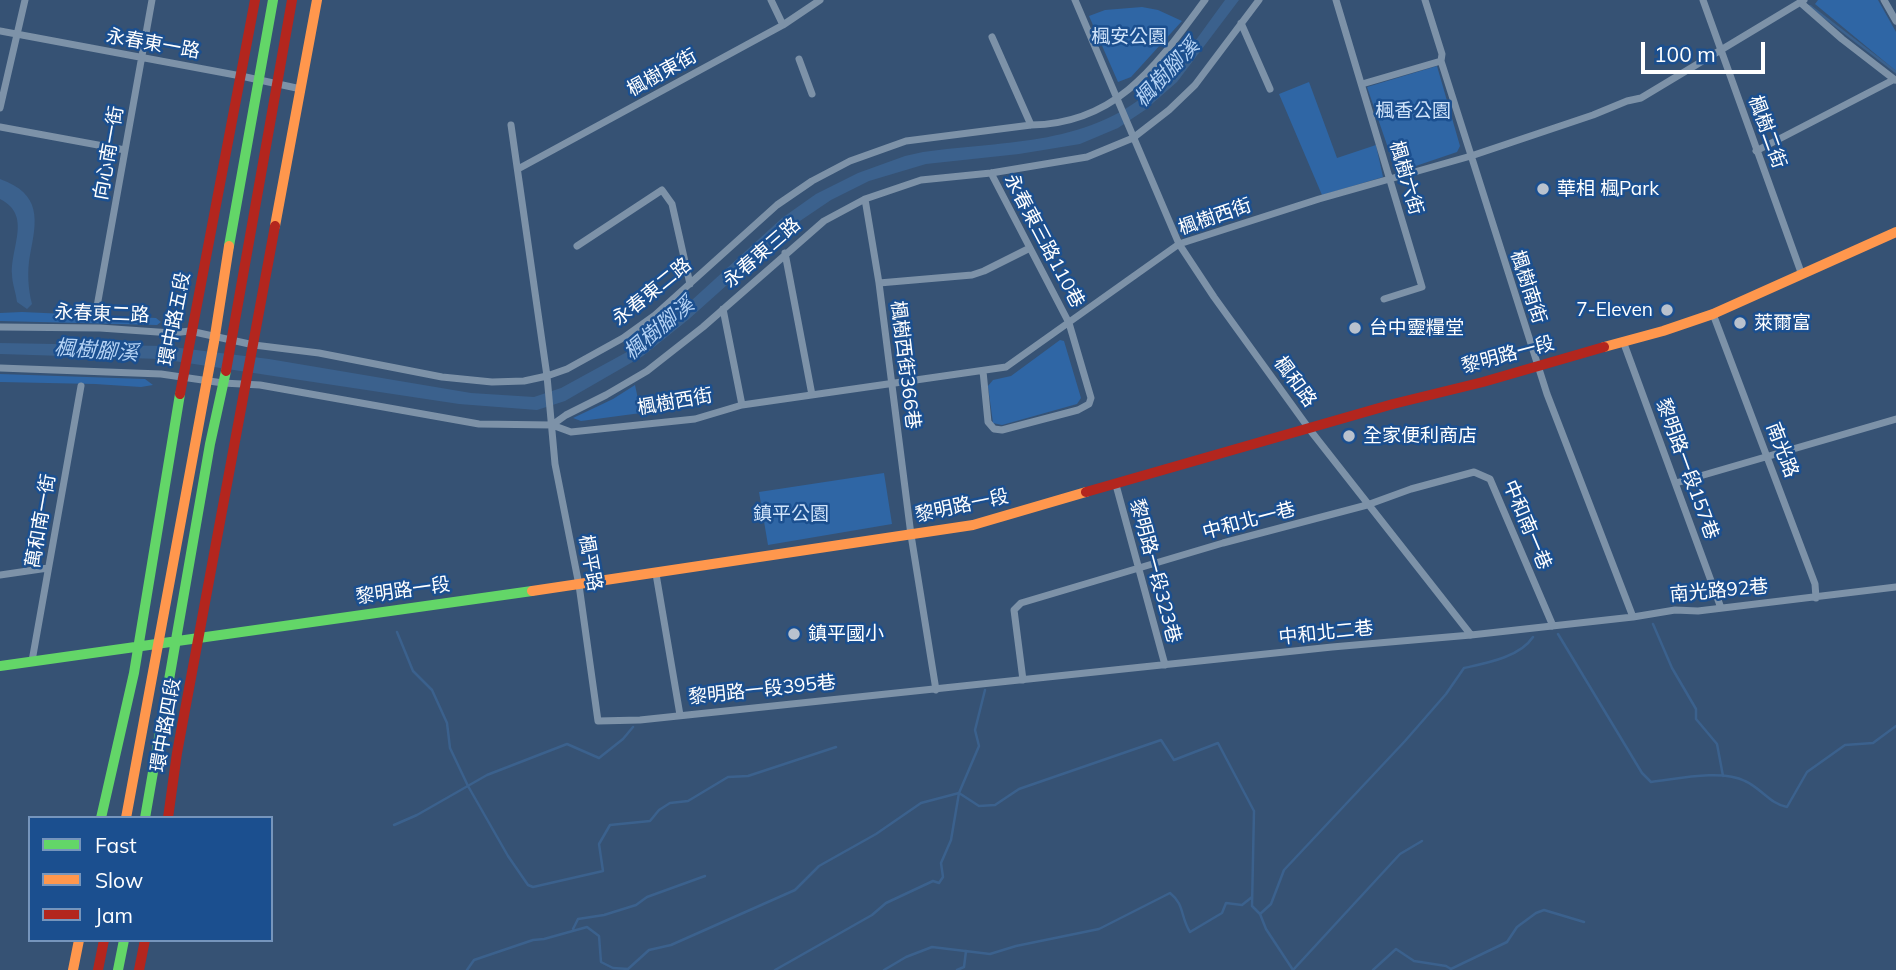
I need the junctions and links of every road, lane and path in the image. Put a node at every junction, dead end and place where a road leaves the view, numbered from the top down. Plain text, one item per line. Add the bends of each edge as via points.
1 (25, 0) edge
2 (152, 0) edge
3 (255, 0) edge
4 (273, 0) edge
5 (292, 0) edge
6 (317, 0) edge
7 (771, 0) edge
8 (820, 0) edge
9 (1075, 0) edge
10 (1205, 0) edge
11 (1259, 0) edge
12 (1336, 0) edge
13 (1425, 0) edge
14 (1703, 0) edge
15 (1884, 0) edge
16 (1802, 1) edge
17 (1896, 21) edge
18 (1241, 23) junction
19 (783, 25) junction
20 (0, 32) edge
21 (18, 35) junction
22 (992, 37) dead end
23 (1722, 50) junction
24 (142, 57) junction
25 (799, 60) dead end
26 (1441, 61) junction
27 (241, 76) junction
28 (259, 79) junction
29 (1894, 80) edge
30 (278, 84) junction
31 (1362, 84) junction
32 (300, 89) junction
33 (1270, 89) dead end
34 (812, 94) dead end
35 (1117, 98) junction
36 (0, 108) edge
37 (511, 125) dead end
38 (1031, 125) junction
39 (0, 127) edge
40 (1133, 138) junction
41 (125, 150) junction
42 (1756, 151) junction
43 (1471, 156) junction
44 (518, 169) junction
45 (991, 173) junction
46 (1390, 179) junction
47 (865, 199) junction
48 (1896, 232) edge
49 (1179, 244) junction
50 (577, 246) dead end
51 (1030, 248) junction
52 (785, 253) junction
53 (1802, 275) junction
54 (879, 283) junction
55 (690, 284) junction
56 (1384, 299) dead end
57 (723, 309) junction
58 (96, 312) dead end
59 (1713, 314) junction
60 (1069, 323) junction
61 (0, 327) edge
62 (189, 333) junction
63 (214, 338) junction
64 (232, 341) junction
65 (1623, 341) junction
66 (254, 347) junction
67 (1537, 365) junction
68 (0, 368) edge
69 (983, 371) junction
70 (183, 375) junction
71 (547, 376) junction
72 (207, 378) junction
73 (223, 381) junction
74 (891, 383) junction
75 (246, 384) junction
76 (81, 386) dead end
77 (812, 395) junction
78 (742, 405) junction
79 (1896, 419) edge
80 (552, 421) junction
81 (1310, 430) junction
82 (1768, 457) junction
83 (1676, 483) junction
84 (1116, 485) junction
85 (1367, 505) junction
86 (911, 535) junction
87 (48, 568) junction
88 (1139, 569) junction
89 (656, 574) junction
90 (0, 575) edge
91 (579, 585) junction
92 (1896, 587) edge
93 (1816, 597) junction
94 (1721, 608) junction
95 (1633, 617) junction
96 (1553, 626) junction
97 (1471, 635) junction
98 (200, 638) junction
99 (176, 642) junction
100 (158, 644) junction
101 (138, 647) junction
102 (32, 661) junction
103 (1165, 665) junction
104 (0, 666) edge
105 (1023, 680) junction
106 (936, 690) junction
107 (596, 715) joint
108 (680, 715) junction
109 (101, 816) edge
110 (126, 816) edge
111 (145, 816) edge
112 (168, 816) edge
113 (79, 942) edge
114 (104, 942) edge
115 (124, 942) edge
116 (145, 942) edge
117 (73, 970) edge
118 (98, 970) edge
119 (118, 970) edge
120 (139, 970) edge

1 - 21 street
2 - 24 street, 向心南一街
3 - 27 street, 環中路五段
4 - 28 street, 環中路五段
5 - 30 street
6 - 32 street
7 - 19 street
8 - 19 street, 楓樹東街
9 - 35 street
10 - 35 street, 永春東二路 via 1146,76
11 - 18 street, 永春東三路
12 - 31 street, 楓樹六街
13 - 26 street, 楓樹南街
14 - 23 street, 楓樹二街
15 - 17 street
16 - 23 street, 楓樹西街
16 - 29 street
18 - 33 street
18 - 40 street, 永春東三路 via 1195,85
19 - 44 street, 楓樹東街
20 - 21 street, 永春東一路
21 - 24 street, 永春東一路
21 - 36 street
22 - 38 street
23 - 42 street, 楓樹二街
23 - 43 street, 楓樹西街 via 1641,98
24 - 27 street, 永春東一路
24 - 41 street, 向心南一街
25 - 34 street
26 - 31 street
26 - 43 street, 楓樹南街
27 - 28 street, 永春東一路
27 - 62 street, 環中路五段
28 - 30 street, 永春東一路
28 - 63 street, 環中路五段
29 - 42 street
30 - 32 street, 永春東一路
30 - 64 street
31 - 46 street, 楓樹六街
32 - 66 street
35 - 38 street, 永春東二路 via 1082,116
35 - 40 street, 楓和路
37 - 44 street
38 - 55 street, 永春東二路 via 906,141 850,160 777,205
39 - 41 street
40 - 45 street, 永春東三路 via 1087,157
40 - 49 street, 楓和路
41 - 58 street, 向心南一街
42 - 53 street, 楓樹二街
43 - 46 street, 楓樹西街
43 - 67 street, 楓樹南街
44 - 71 street
45 - 47 street, 永春東三路 via 921,180
45 - 51 street, 永春東三路110巷
46 - 49 street, 楓樹西街
46 - 56 street, 楓樹六街 via 1422,287
47 - 52 street, 永春東三路 via 824,221
47 - 54 street, 楓樹西街366巷
48 - 53 street, 黎明路一段
49 - 60 street, 楓樹西街
49 - 81 street, 楓和路
50 - 55 street via 663,190 672,204
51 - 54 street via 972,275
51 - 60 street, 永春東三路110巷
52 - 57 street, 永春東三路
52 - 77 street
53 - 59 street, 黎明路一段
54 - 74 street, 楓樹西街366巷
55 - 71 street, 永春東二路 via 623,338
57 - 78 street
57 - 80 street, 永春東三路 via 647,371
59 - 65 street, 黎明路一段
59 - 82 street, 南光路
60 - 69 street, 楓樹西街 via 1006,367
60 - 69 street, 永春東三路110巷 via 1090,389 1091,398 1084,407 994,429 988,422
61 - 62 street, 永春東二路
62 - 63 street, 永春東二路
62 - 70 street, 環中路五段
63 - 64 street, 永春東二路
63 - 72 street, 環中路五段
64 - 66 street, 永春東二路
64 - 73 street
65 - 67 street, 黎明路一段
65 - 83 street, 黎明路一段157巷
66 - 71 street, 永春東二路 via 319,353 467,380 523,381
66 - 75 street
67 - 81 street, 黎明路一段
67 - 95 street, 楓樹南街
68 - 70 street
69 - 74 street, 楓樹西街
70 - 72 street
70 - 101 street, 環中路五段
71 - 80 street, 楓平路
72 - 73 street
72 - 100 street, 環中路五段
73 - 75 street
73 - 99 street
74 - 77 street, 楓樹西街
74 - 86 street, 楓樹西街366巷
75 - 80 street via 479,424
75 - 98 street
76 - 87 street, 萬和南一街
77 - 78 street, 楓樹西街
78 - 80 street, 楓樹西街 via 695,419 571,432
79 - 82 street
80 - 91 street, 楓平路 via 555,464
81 - 84 street, 黎明路一段
81 - 85 street, 楓和路
82 - 83 street
82 - 93 street, 南光路
83 - 94 street, 黎明路一段157巷
84 - 86 street, 黎明路一段 via 973,525
84 - 88 street, 黎明路一段323巷
85 - 88 street, 中和北一巷
85 - 96 street, 中和南一巷 via 1474,472 1490,479
85 - 97 street, 楓和路
86 - 89 street, 黎明路一段
86 - 106 street
87 - 90 street
87 - 102 street, 萬和南一街
88 - 103 street, 黎明路一段323巷
88 - 105 street, 中和北一巷 via 1021,603 1014,610
89 - 91 street, 黎明路一段
89 - 108 street
91 - 98 street, 黎明路一段
91 - 107 street, 楓平路
92 - 93 street, 南光路92巷
93 - 94 street, 南光路92巷
94 - 95 street, 南光路92巷
95 - 96 street, 中和北二巷
96 - 97 street, 中和北二巷
97 - 103 street, 中和北二巷
98 - 99 street, 黎明路一段
98 - 112 street, 環中路四段
99 - 100 street, 黎明路一段
99 - 111 street, 環中路四段
100 - 101 street, 黎明路一段
100 - 110 street, 環中路四段
101 - 102 street, 黎明路一段
101 - 109 street
102 - 104 street, 黎明路一段
103 - 105 street, 中和北二巷
105 - 106 street, 黎明路一段395巷
106 - 108 street, 黎明路一段395巷
107 - 108 street, 黎明路一段395巷 via 598,721 607,722
113 - 117 street
114 - 118 street
115 - 119 street
116 - 120 street

